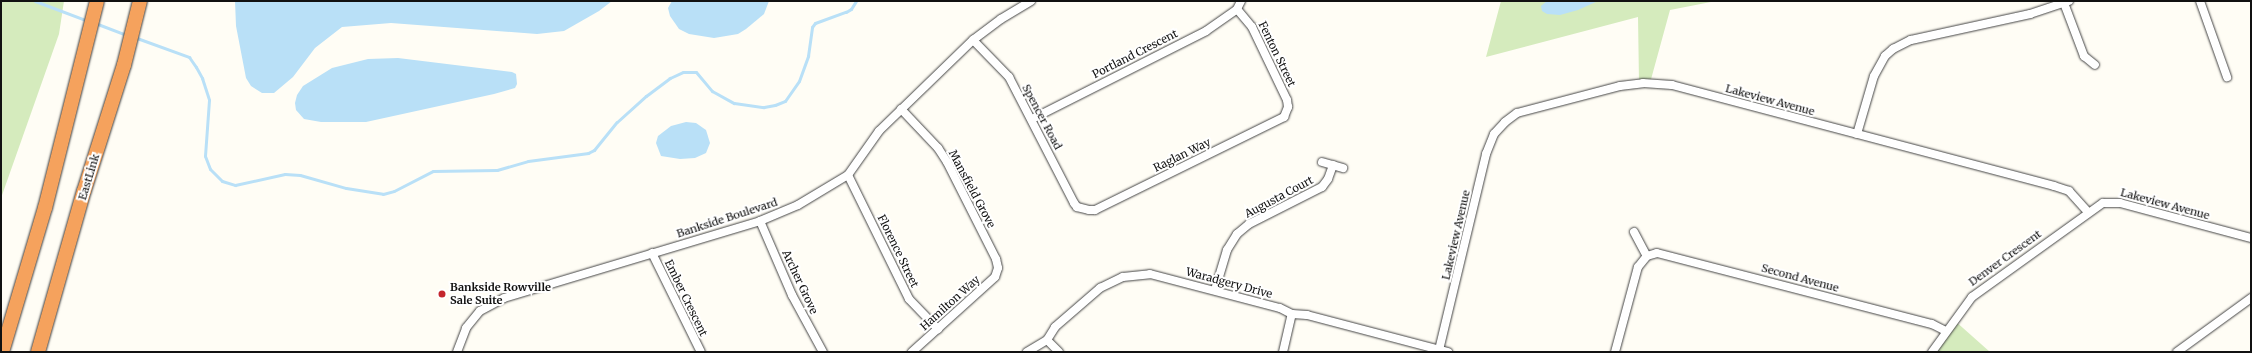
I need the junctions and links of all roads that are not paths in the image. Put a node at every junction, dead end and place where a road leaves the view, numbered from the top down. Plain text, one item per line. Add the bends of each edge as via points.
1 (98, 1) edge
2 (140, 1) edge
3 (1031, 1) edge
4 (1241, 1) edge
5 (2200, 1) edge
6 (2067, 2) edge
7 (1237, 9) junction
8 (973, 40) junction
9 (2095, 65) dead end
10 (2227, 77) dead end
11 (901, 109) junction
12 (1287, 113) joint
13 (1032, 119) junction
14 (1858, 134) junction
15 (1322, 162) dead end
16 (1333, 165) junction
17 (1343, 168) dead end
18 (848, 175) junction
19 (1083, 210) joint
20 (2088, 212) junction
21 (760, 221) junction
22 (1634, 232) dead end
23 (2251, 238) edge
24 (652, 253) junction
25 (1647, 256) junction
26 (998, 268) joint
27 (1215, 290) junction
28 (2251, 298) edge
29 (1292, 314) junction
30 (938, 330) junction
31 (1946, 331) junction
32 (1047, 340) junction
33 (1444, 351) edge
34 (2, 352) edge
35 (38, 352) edge
36 (457, 352) edge
37 (701, 352) edge
38 (823, 352) edge
39 (912, 352) edge
40 (1028, 352) edge
41 (1058, 352) edge
42 (1283, 352) edge
43 (1615, 352) edge
44 (1932, 352) edge
45 (2177, 352) edge

1 - 34 highway via 45,208
2 - 35 highway, EastLink via 124,65 84,191
3 - 8 street, Bankside Boulevard
4 - 7 street, Portland Crescent
5 - 10 street
6 - 9 street via 2084,56
6 - 14 street via 2030,14 1911,40 1893,49 1885,56 1874,76
7 - 12 street, Fenton Street via 1255,33 1287,100
7 - 13 street, Portland Crescent via 1206,31
8 - 11 street, Bankside Boulevard
8 - 13 street, Spencer Road via 1009,77
11 - 18 street, Bankside Boulevard via 879,131
11 - 26 street, Mansfield Grove via 938,148 947,162 996,259
12 - 19 street, Raglan Way via 1279,121 1095,210
13 - 19 street, Spencer Road via 1074,203
14 - 20 street, Lakeview Avenue via 2064,188
14 - 33 street, Lakeview Avenue via 1660,84 1620,86 1517,113 1501,125 1488,147
15 - 16 street
16 - 17 street
16 - 27 street, Augusta Court via 1322,187 1249,224 1237,234 1227,250
18 - 21 street, Bankside Boulevard via 798,205
18 - 30 street, Florence Street via 909,299
20 - 23 street, Lakeview Avenue via 2103,203 2120,203
20 - 31 street, Denver Crescent via 1977,292
21 - 24 street, Bankside Boulevard
21 - 38 street, Archer Grove via 792,295
22 - 25 street
24 - 36 street, Bankside Boulevard via 504,298 480,311 466,328
24 - 37 street, Ember Crescent
25 - 31 street, Second Avenue via 1657,252 1679,257 1932,324
25 - 43 street via 1638,267
26 - 30 street, Hamilton Way via 995,277
27 - 29 street, Waradgery Drive via 1280,308
27 - 32 street, Waradgery Drive via 1150,274 1123,277 1093,293 1055,327
28 - 45 street
29 - 33 street, Waradgery Drive via 1307,315
29 - 42 street
30 - 39 street, Hamilton Way
31 - 44 street, Denver Crescent
32 - 40 street, Waradgery Drive
32 - 41 street

